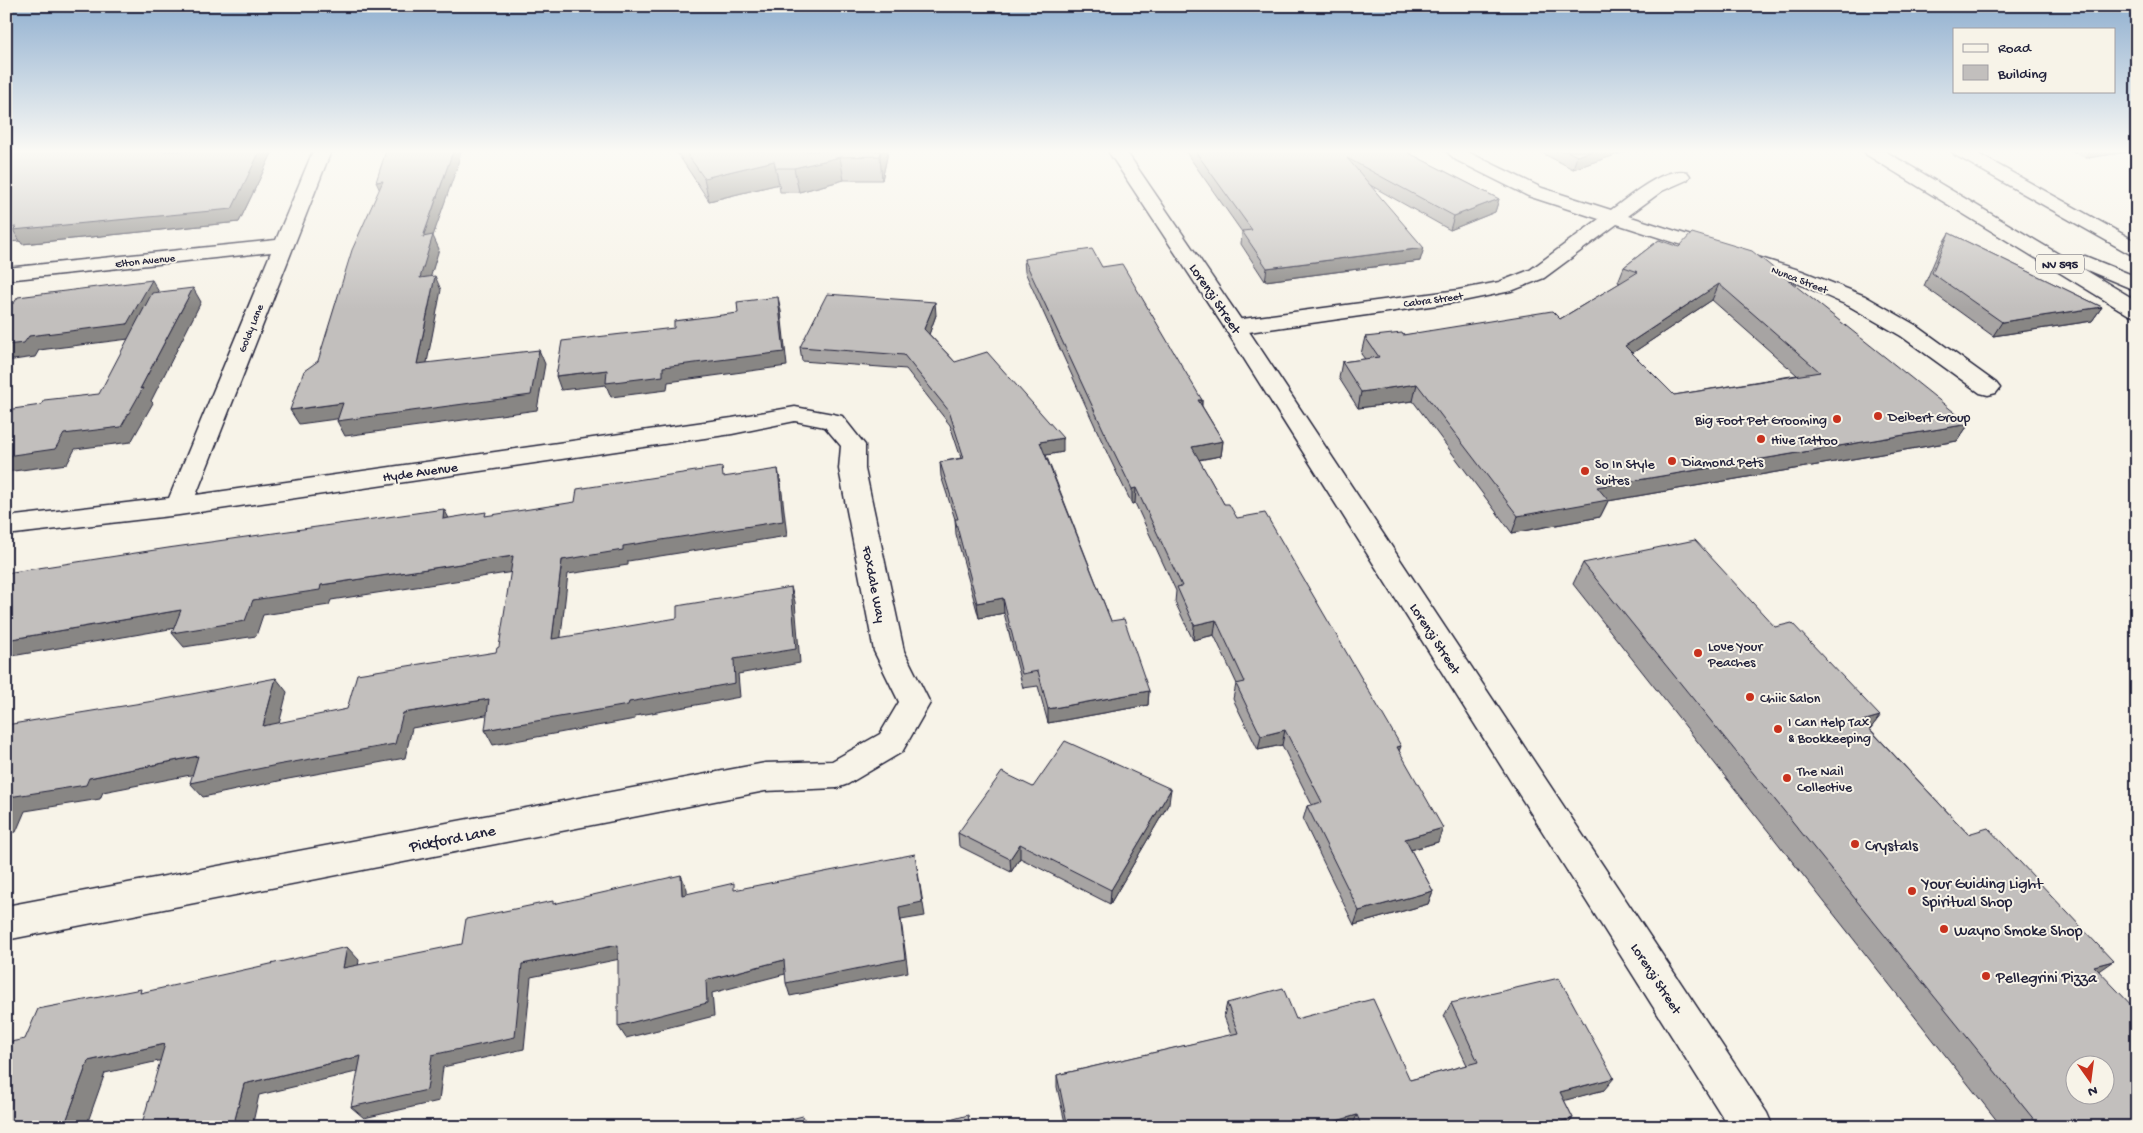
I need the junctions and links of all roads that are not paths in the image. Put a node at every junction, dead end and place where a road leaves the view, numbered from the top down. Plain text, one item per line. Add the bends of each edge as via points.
1 (300, 204) edge
2 (1152, 204) edge
3 (1570, 204) edge
4 (1632, 204) edge
5 (1961, 204) edge
6 (2055, 204) edge
7 (1983, 217) junction
8 (1612, 218) junction
9 (283, 245) junction
10 (2137, 250) edge
11 (6, 274) edge
12 (2137, 285) edge
13 (2137, 310) edge
14 (1235, 327) junction
15 (1988, 388) dead end
16 (833, 420) joint
17 (179, 506) junction
18 (6, 526) edge
19 (890, 743) joint
20 (6, 923) edge
21 (1754, 1127) edge

1 - 9 street, Goldy Lane
2 - 14 street, Lorenzi Street
3 - 8 street, Nunca Street
4 - 8 street, Cabra Street
5 - 7 street, NV 595
6 - 10 street
7 - 12 street
7 - 13 street, NV 595
8 - 14 street, Cabra Street via 1536,274 1504,287
8 - 15 street, Nunca Street via 1795,275 1857,301 1909,331
9 - 11 street, Elton Avenue
9 - 17 street, Goldy Lane
14 - 21 street, Lorenzi Street
16 - 17 street, Hyde Avenue via 795,414
16 - 19 street, Foxdale Way via 854,445 852,469 889,651 915,704
17 - 18 street, Hyde Avenue
19 - 20 street, Pickford Lane via 837,774 765,777

